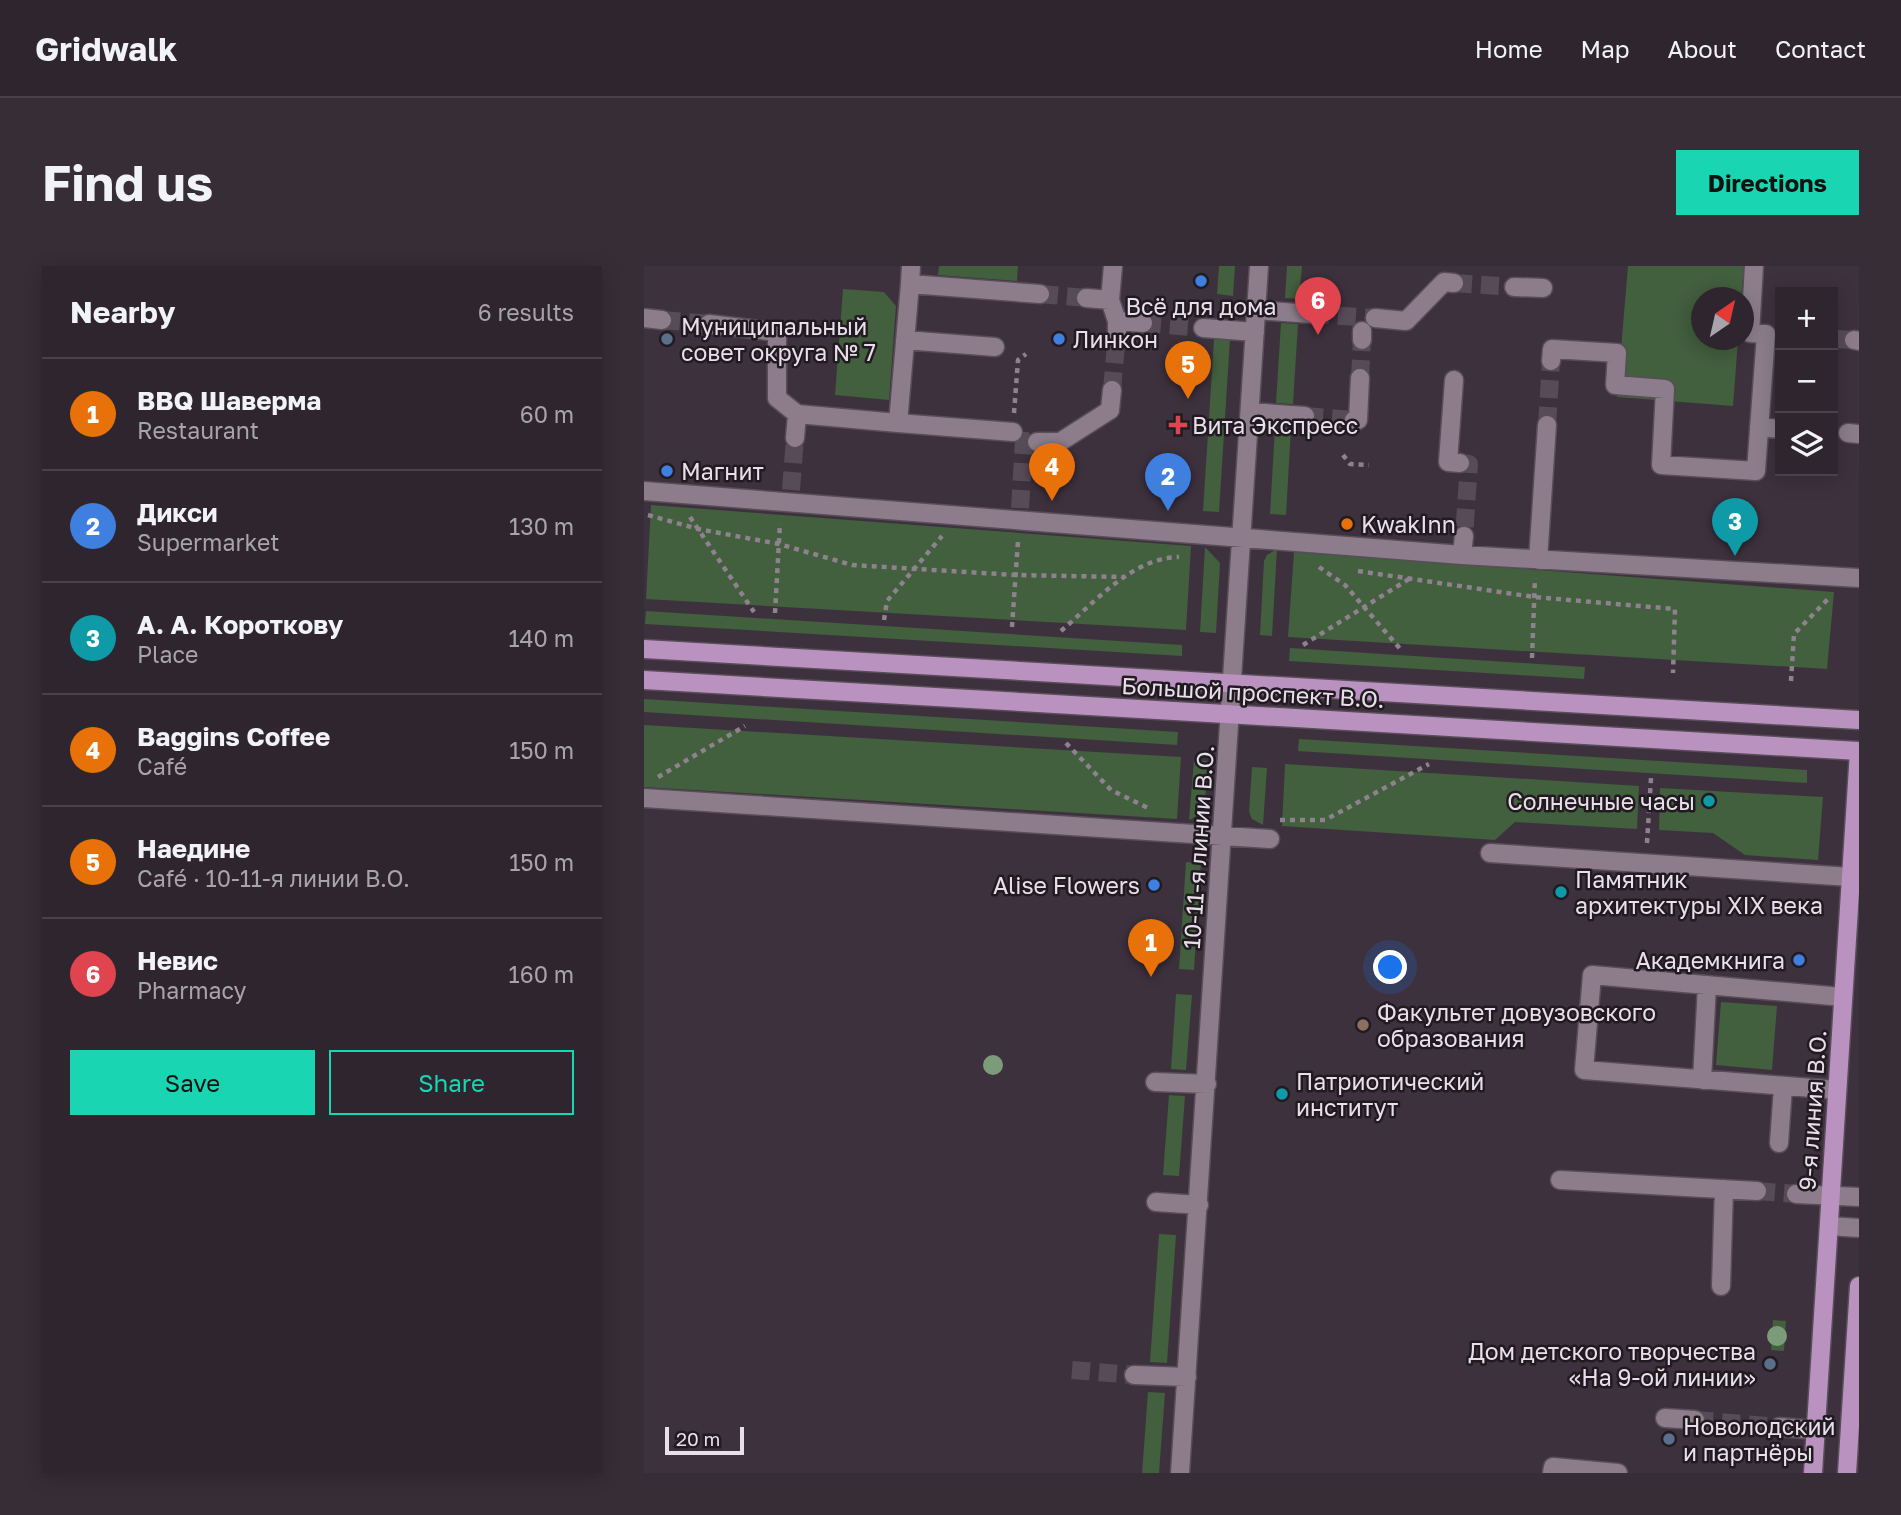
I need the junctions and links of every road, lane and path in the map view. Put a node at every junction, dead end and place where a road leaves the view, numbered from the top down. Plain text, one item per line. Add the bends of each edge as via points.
1 (1113, 266) edge
2 (1259, 266) edge
3 (1754, 266) edge
4 (910, 275) edge
5 (1454, 283) tunnel mouth
6 (1514, 287) tunnel mouth
7 (1543, 288) dead end
8 (1040, 294) tunnel mouth
9 (1086, 298) tunnel mouth
10 (1110, 300) junction
11 (1256, 310) junction
12 (1311, 314) tunnel mouth
13 (1375, 318) tunnel mouth
14 (1143, 323) tunnel mouth
15 (709, 324) tunnel mouth
16 (1203, 328) tunnel mouth
17 (1255, 332) junction
18 (1773, 335) edge
19 (905, 340) junction
20 (995, 347) dead end
21 (1026, 354) dead end
22 (1551, 360) dead end
23 (1360, 378) tunnel mouth
24 (1454, 380) dead end
25 (1112, 390) tunnel mouth
26 (1250, 412) junction
27 (797, 414) junction
28 (1304, 416) tunnel mouth
29 (1354, 420) dead end
30 (898, 423) junction
31 (1547, 425) tunnel mouth
32 (1759, 427) junction
33 (1775, 429) edge
34 (1013, 432) joint
35 (795, 439) tunnel mouth
36 (1037, 442) tunnel mouth
37 (1343, 455) dead end
38 (1460, 463) tunnel mouth
39 (1368, 465) dead end
40 (644, 491) edge
41 (787, 497) junction
42 (684, 507) dead end
43 (644, 514) edge
44 (1019, 515) junction
45 (950, 527) dead end
46 (698, 529) junction
47 (1464, 536) tunnel mouth
48 (1241, 538) junction
49 (779, 544) junction
50 (1462, 555) junction
51 (1189, 557) dead end
52 (1538, 560) junction
53 (1337, 568) dead end
54 (914, 569) junction
55 (1349, 570) dead end
56 (1418, 573) dead end
57 (1015, 576) junction
58 (1124, 578) junction
59 (1859, 578) edge
60 (1409, 579) junction
61 (1534, 597) junction
62 (1833, 597) dead end
63 (1364, 608) junction
64 (754, 612) dead end
65 (775, 613) dead end
66 (884, 620) dead end
67 (1012, 628) dead end
68 (1061, 631) dead end
69 (1303, 645) dead end
70 (644, 649) edge
71 (1402, 651) dead end
72 (1532, 658) dead end
73 (1673, 673) dead end
74 (644, 680) edge
75 (1791, 681) dead end
76 (1232, 685) junction
77 (1230, 716) junction
78 (1859, 720) edge
79 (745, 726) dead end
80 (1066, 743) dead end
81 (1859, 751) edge
82 (1429, 764) dead end
83 (655, 778) dead end
84 (1651, 778) dead end
85 (644, 798) edge
86 (1150, 808) dead end
87 (1271, 820) dead end
88 (1224, 836) junction
89 (1270, 839) dead end
90 (1490, 853) dead end
91 (1646, 863) junction
92 (1851, 877) junction
93 (1706, 985) junction
94 (1843, 997) junction
95 (1702, 1080) junction
96 (1155, 1082) dead end
97 (1207, 1084) junction
98 (1783, 1087) junction
99 (1838, 1090) junction
100 (1779, 1143) dead end
101 (1560, 1180) dead end
102 (1724, 1189) junction
103 (1757, 1191) tunnel mouth
104 (1796, 1194) tunnel mouth
105 (1831, 1196) junction
106 (1859, 1198) edge
107 (1156, 1202) dead end
108 (1199, 1205) junction
109 (1829, 1226) junction
110 (1859, 1228) edge
111 (1721, 1286) dead end
112 (1859, 1286) edge
113 (1134, 1375) tunnel mouth
114 (1187, 1377) junction
115 (1665, 1418) dead end
116 (1695, 1420) tunnel mouth
117 (1779, 1427) tunnel mouth
118 (1816, 1430) junction
119 (1181, 1473) edge
120 (1552, 1473) edge
121 (1618, 1473) edge
122 (1813, 1473) edge
123 (1847, 1473) edge

1 - 10 street
2 - 11 street, 10-11-я линии В.О.
3 - 18 street via 1750,333
4 - 8 street
4 - 19 street
5 - 13 street via 1444,282 1406,321
6 - 7 street
9 - 10 street
10 - 14 street via 1117,327
11 - 12 street
11 - 17 street, 10-11-я линии В.О.
15 - 27 street via 777,332 777,398
16 - 17 street
17 - 26 street, 10-11-я линии В.О.
18 - 32 street
19 - 20 street
19 - 30 street
21 - 34 path via 1018,360
22 - 32 street via 1552,349 1617,353 1615,385 1665,388 1661,465 1756,471
23 - 29 street via 1358,420
24 - 38 street via 1448,462
25 - 36 street via 1111,410 1060,442
26 - 28 street
26 - 48 street, 10-11-я линии В.О.
27 - 30 street
27 - 35 street
30 - 34 street
31 - 52 street
32 - 33 street
37 - 39 path via 1350,464
40 - 41 street
41 - 44 street
41 - 49 path
42 - 46 path
43 - 46 path
44 - 48 street
44 - 57 path
45 - 54 path
46 - 49 path
46 - 64 path
47 - 50 street
48 - 50 street
48 - 76 street, 10-11-я линии В.О.
49 - 54 path via 852,565
49 - 65 path
50 - 52 street
51 - 58 path via 1154,560
52 - 59 street
52 - 61 path
53 - 63 path via 1316,566 1331,573
54 - 57 path
54 - 66 path via 887,601
55 - 60 path
56 - 60 path
57 - 58 path
57 - 67 path
58 - 68 path
60 - 61 path
60 - 63 path
61 - 72 path
61 - 73 path via 1675,609
62 - 75 path via 1823,601 1794,634
63 - 69 path
63 - 71 path
70 - 76 main road, Большой проспект В.О.
74 - 77 main road, Большой проспект В.О.
76 - 77 street, 10-11-я линии В.О.
76 - 78 main road, Большой проспект В.О.
77 - 81 main road, Большой проспект В.О.
77 - 88 street, 10-11-я линии В.О.
79 - 83 path
80 - 86 path via 1111,790
81 - 92 main road, 9-я линия В.О.
82 - 87 path via 1325,820
84 - 91 path
85 - 88 street
88 - 89 street
88 - 97 street, 10-11-я линии В.О.
90 - 91 street
91 - 92 street
92 - 94 main road, 9-я линия В.О.
93 - 94 street
93 - 95 street
93 - 95 street via 1592,975 1584,1070
94 - 99 main road, 9-я линия В.О.
95 - 98 street
96 - 97 street
97 - 108 street, 10-11-я линии В.О.
98 - 99 street
98 - 100 street
99 - 105 main road, 9-я линия В.О.
101 - 102 street
102 - 103 street
102 - 111 street
104 - 105 street
105 - 106 street
105 - 109 main road, 9-я линия В.О.
107 - 108 street
108 - 114 street, 10-11-я линии В.О.
109 - 110 street
109 - 118 main road, 9-я линия В.О.
112 - 123 main road
113 - 114 street
114 - 119 street, 10-11-я линии В.О.
115 - 116 street
117 - 118 street
118 - 122 main road, 9-я линия В.О.
120 - 121 street via 1553,1467

